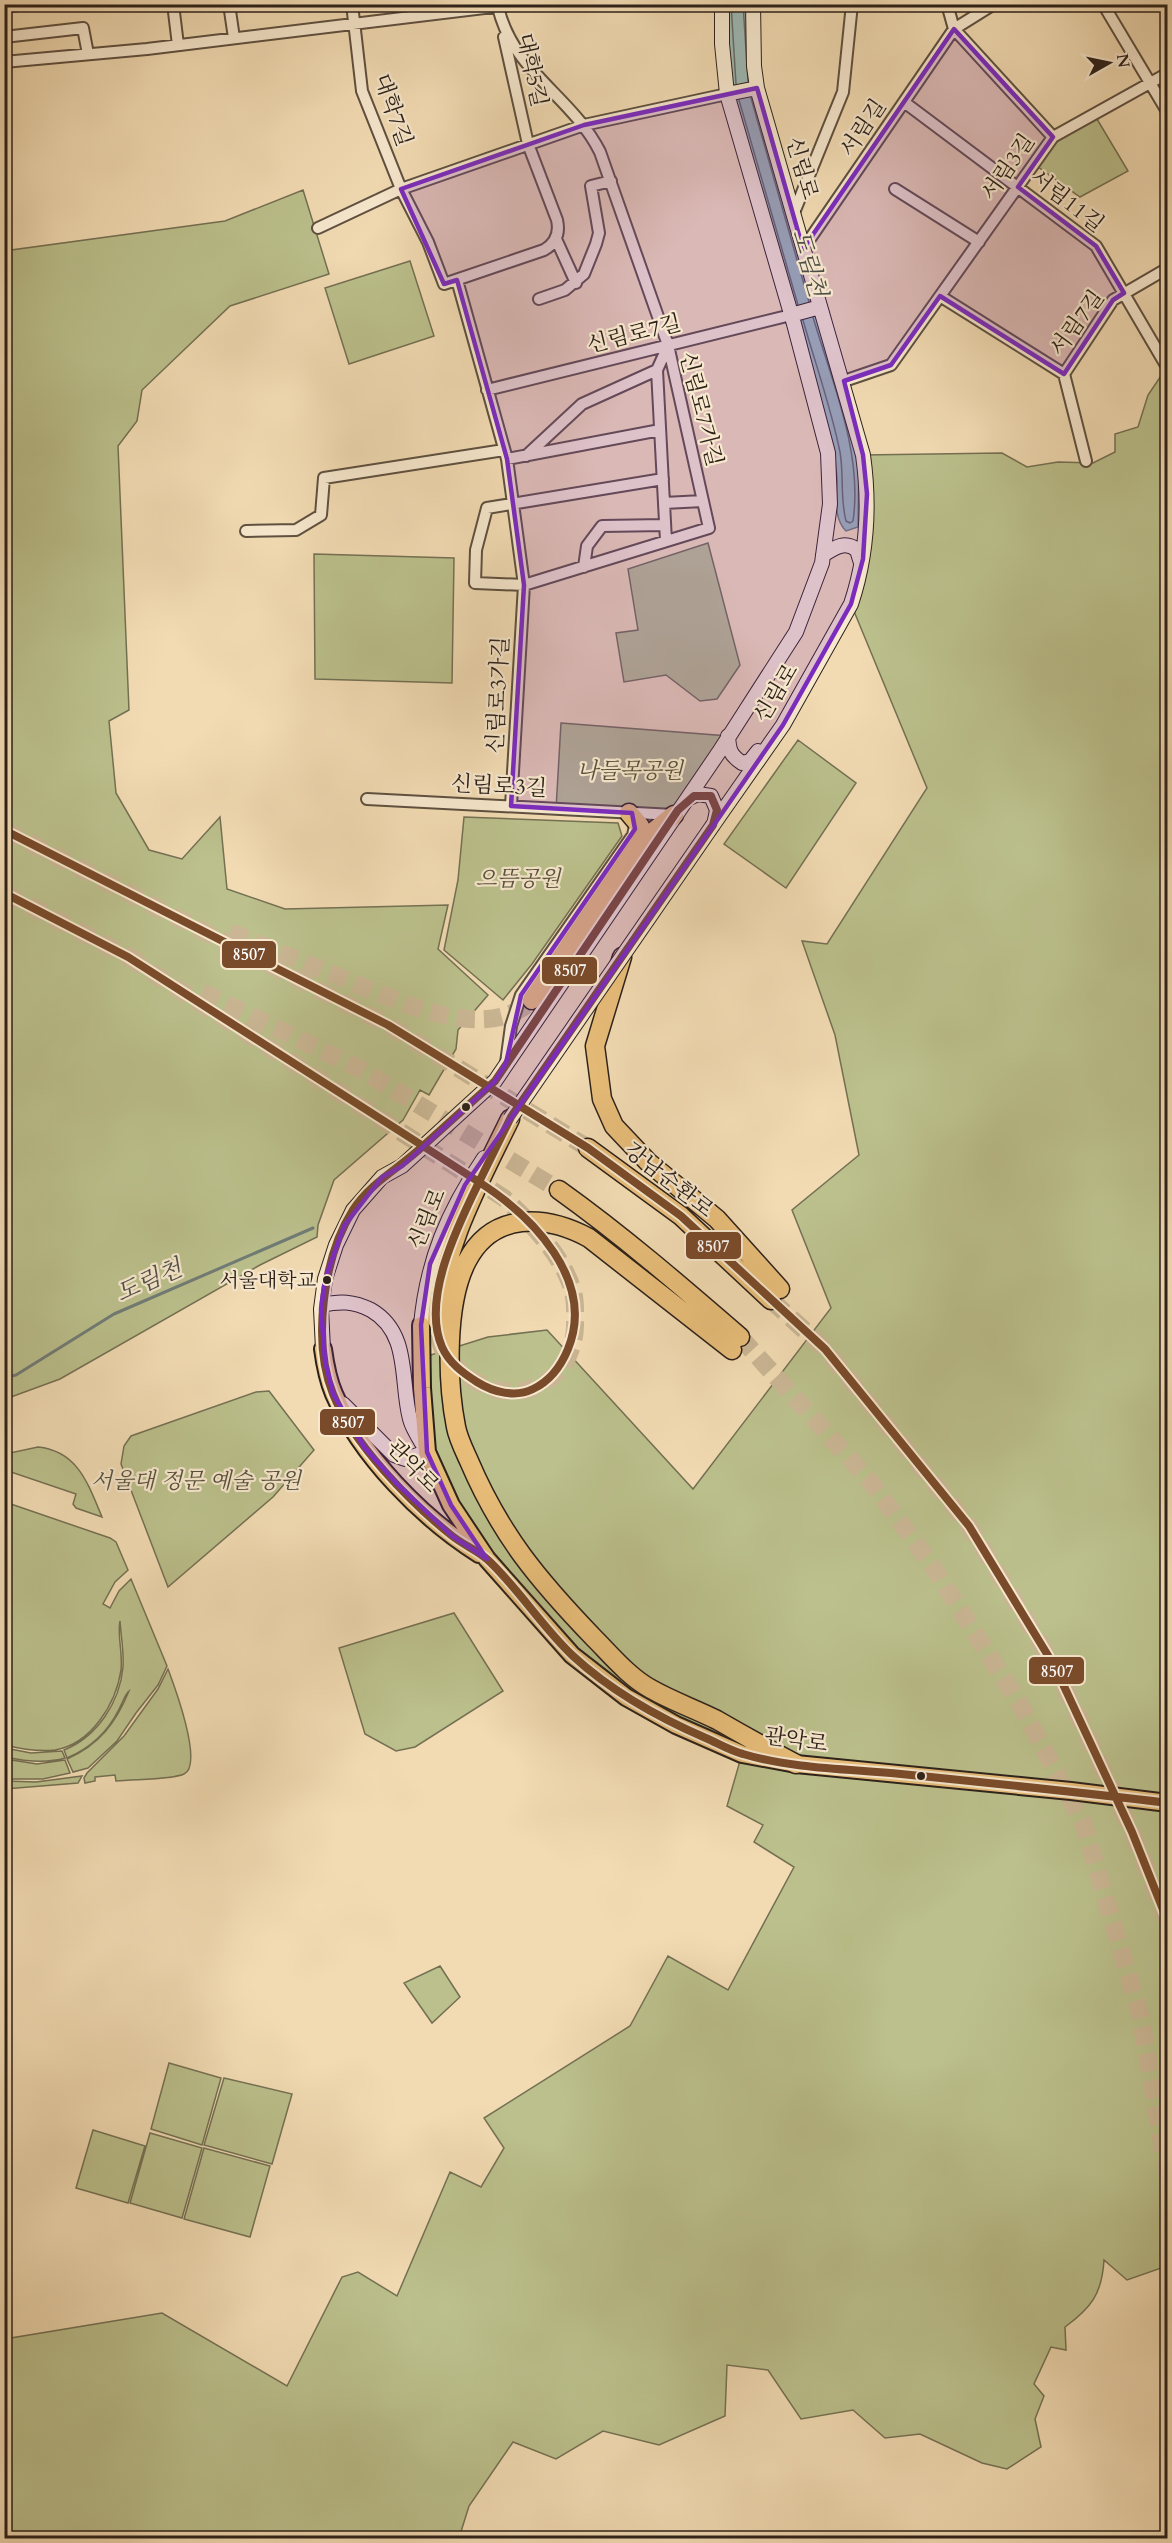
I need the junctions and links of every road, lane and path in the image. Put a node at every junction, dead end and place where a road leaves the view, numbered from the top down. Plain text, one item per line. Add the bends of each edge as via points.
1 (26, 4) edge
2 (173, 4) edge
3 (229, 4) edge
4 (352, 4) edge
5 (516, 4) edge
6 (722, 4) edge
7 (753, 4) edge
8 (852, 4) edge
9 (947, 4) edge
10 (994, 4) edge
11 (1103, 4) edge
12 (498, 6) edge
13 (4, 7) edge
14 (354, 24) junction
15 (954, 29) junction
16 (4, 37) edge
17 (234, 38) junction
18 (178, 45) junction
19 (88, 54) junction
20 (4, 62) edge
21 (1167, 73) edge
22 (1150, 83) junction
23 (757, 88) junction
24 (727, 94) junction
25 (904, 102) junction
26 (1167, 113) edge
27 (584, 125) junction
28 (1053, 137) junction
29 (528, 144) junction
30 (611, 182) junction
31 (1018, 187) junction
32 (402, 189) junction
33 (895, 189) dead end
34 (793, 215) junction
35 (318, 228) dead end
36 (556, 239) junction
37 (979, 242) junction
38 (803, 249) junction
39 (1167, 268) edge
40 (456, 280) junction
41 (576, 283) junction
42 (1124, 293) junction
43 (940, 296) junction
44 (539, 299) dead end
45 (820, 307) junction
46 (791, 315) junction
47 (668, 345) junction
48 (1167, 367) edge
49 (657, 370) junction
50 (1064, 374) junction
51 (844, 381) junction
52 (487, 390) junction
53 (660, 430) junction
54 (506, 455) junction
55 (526, 456) junction
56 (1086, 461) dead end
57 (663, 479) junction
58 (703, 501) junction
59 (513, 503) junction
60 (664, 503) junction
61 (665, 525) junction
62 (246, 531) dead end
63 (666, 541) junction
64 (823, 555) junction
65 (862, 565) junction
66 (584, 567) junction
67 (524, 585) junction
68 (728, 736) junction
69 (773, 739) junction
70 (367, 799) dead end
71 (687, 799) junction
72 (511, 806) junction
73 (629, 813) junction
74 (674, 815) junction
75 (713, 825) junction
76 (640, 842) junction
77 (622, 956) junction
78 (532, 1000) tunnel mouth
79 (506, 1063) junction
80 (510, 1119) joint
81 (588, 1148) tunnel mouth
82 (559, 1190) tunnel mouth
83 (322, 1305) junction
84 (429, 1322) joint
85 (323, 1349) joint
86 (333, 1394) junction
87 (427, 1452) junction
88 (488, 1559) junction
89 (796, 1764) junction
90 (1167, 1803) edge

1 - 13 street
2 - 18 street
3 - 17 street
4 - 14 street, 대학7길
5 - 12 street
6 - 24 main road, 신림로
7 - 23 main road, 신림로
8 - 34 street via 843,92
9 - 15 street
10 - 15 street, 서림길
11 - 22 street
12 - 14 street
12 - 27 street via 505,30 522,60
12 - 29 street, 대학5길
14 - 17 street
14 - 32 street, 대학7길 via 362,92
15 - 25 street, 서림길
15 - 28 street
16 - 19 street via 83,28
17 - 18 street
18 - 19 street
19 - 20 street
21 - 22 street, 서림3길
22 - 26 street
22 - 28 street, 서림3길
23 - 24 main road
23 - 34 main road, 신림로
24 - 27 street
24 - 46 main road, 신림로
25 - 31 street, 서림11길
25 - 38 street, 서림길
27 - 29 street
27 - 30 street
28 - 31 street, 서림3길
29 - 32 street
29 - 36 street, 대학5길 via 557,220
30 - 41 street via 591,186 598,233 584,273
30 - 47 street
31 - 37 street, 서림3길
31 - 42 street, 서림11길 via 1096,246
32 - 35 street
32 - 40 street, 대학7길 via 444,284
33 - 37 street
34 - 38 main road, 신림로
36 - 40 street via 544,249
36 - 41 street, 대학5길
37 - 43 street, 서림3길
38 - 45 main road, 신림로
39 - 42 street, 서림7길
40 - 52 street, 신림로3가길
41 - 44 street
42 - 48 street, 서림11길
42 - 50 street, 서림7길 via 1113,300
43 - 50 street
43 - 51 street, 서림3길 via 891,365
45 - 46 main road
45 - 51 main road, 신림로
46 - 47 street, 신림로7길
46 - 64 main road, 신림로 via 828,453 830,504
47 - 49 street, 신림로7가길
47 - 52 street, 신림로7길
47 - 58 street, 신림로7가길
49 - 53 street, 신림로7가길
49 - 55 street, 신림로7가길 via 582,404
50 - 56 street, 서림7길
51 - 65 main road, 신림로 via 866,474
52 - 54 street, 신림로3가길
53 - 55 street
53 - 57 street, 신림로7가길
54 - 55 street
54 - 59 street, 신림로3가길
54 - 62 street via 324,478 321,515 296,530
57 - 59 street
57 - 60 street, 신림로7가길
58 - 60 street, 신림로7가길
58 - 63 street, 신림로7가길 via 709,528
59 - 67 street, 신림로3가길
59 - 67 street via 487,508 476,550 475,583
60 - 61 street
61 - 63 street
61 - 66 street via 602,526 587,546
63 - 66 street, 신림로7가길
64 - 65 main road via 848,545 856,550
64 - 68 main road, 신림로 via 796,632
65 - 69 main road, 신림로 via 851,604
66 - 67 street, 신림로7가길
67 - 72 street, 신림로3가길
68 - 69 main road via 729,750 742,763 750,761
68 - 71 main road, 신림로
69 - 75 main road, 신림로
70 - 72 street, 신림로3길
71 - 74 main road, 신림로
71 - 75 main road via 698,794 711,796 717,810
72 - 73 street, 신림로3길
73 - 74 street, 신림로3길
73 - 76 highway via 640,826
73 - 79 street via 634,822 633,835 521,995 511,1026
74 - 76 highway
74 - 79 main road, 신림로
75 - 77 main road, 신림로, bridge
76 - 78 highway
77 - 80 main road, 신림로, bridge
77 - 81 highway, 강남순환로 via 595,1046 602,1099 614,1126 648,1162 717,1219 776,1294 681,1216
79 - 83 main road, 신림로 via 495,1081 362,1197 336,1245
80 - 84 highway via 458,1226
82 - 89 highway via 647,1257 736,1344 567,1226 537,1220 510,1224 491,1233 473,1252 456,1296 451,1337 456,1429 484,1495 521,1554 553,1595 615,1660 650,1688
83 - 85 main road, 신림로
83 - 87 main road via 340,1301 361,1306 380,1316 393,1330 400,1350 410,1421
84 - 87 main road, 관악로 via 422,1388
85 - 86 main road, 관악로
86 - 87 main road via 391,1454 405,1459
86 - 88 main road, 관악로 via 364,1447 396,1483 452,1536
87 - 88 main road, 관악로 via 451,1505
88 - 89 main road, 관악로 via 572,1655 626,1697 676,1725 742,1754
89 - 90 main road, 관악로

